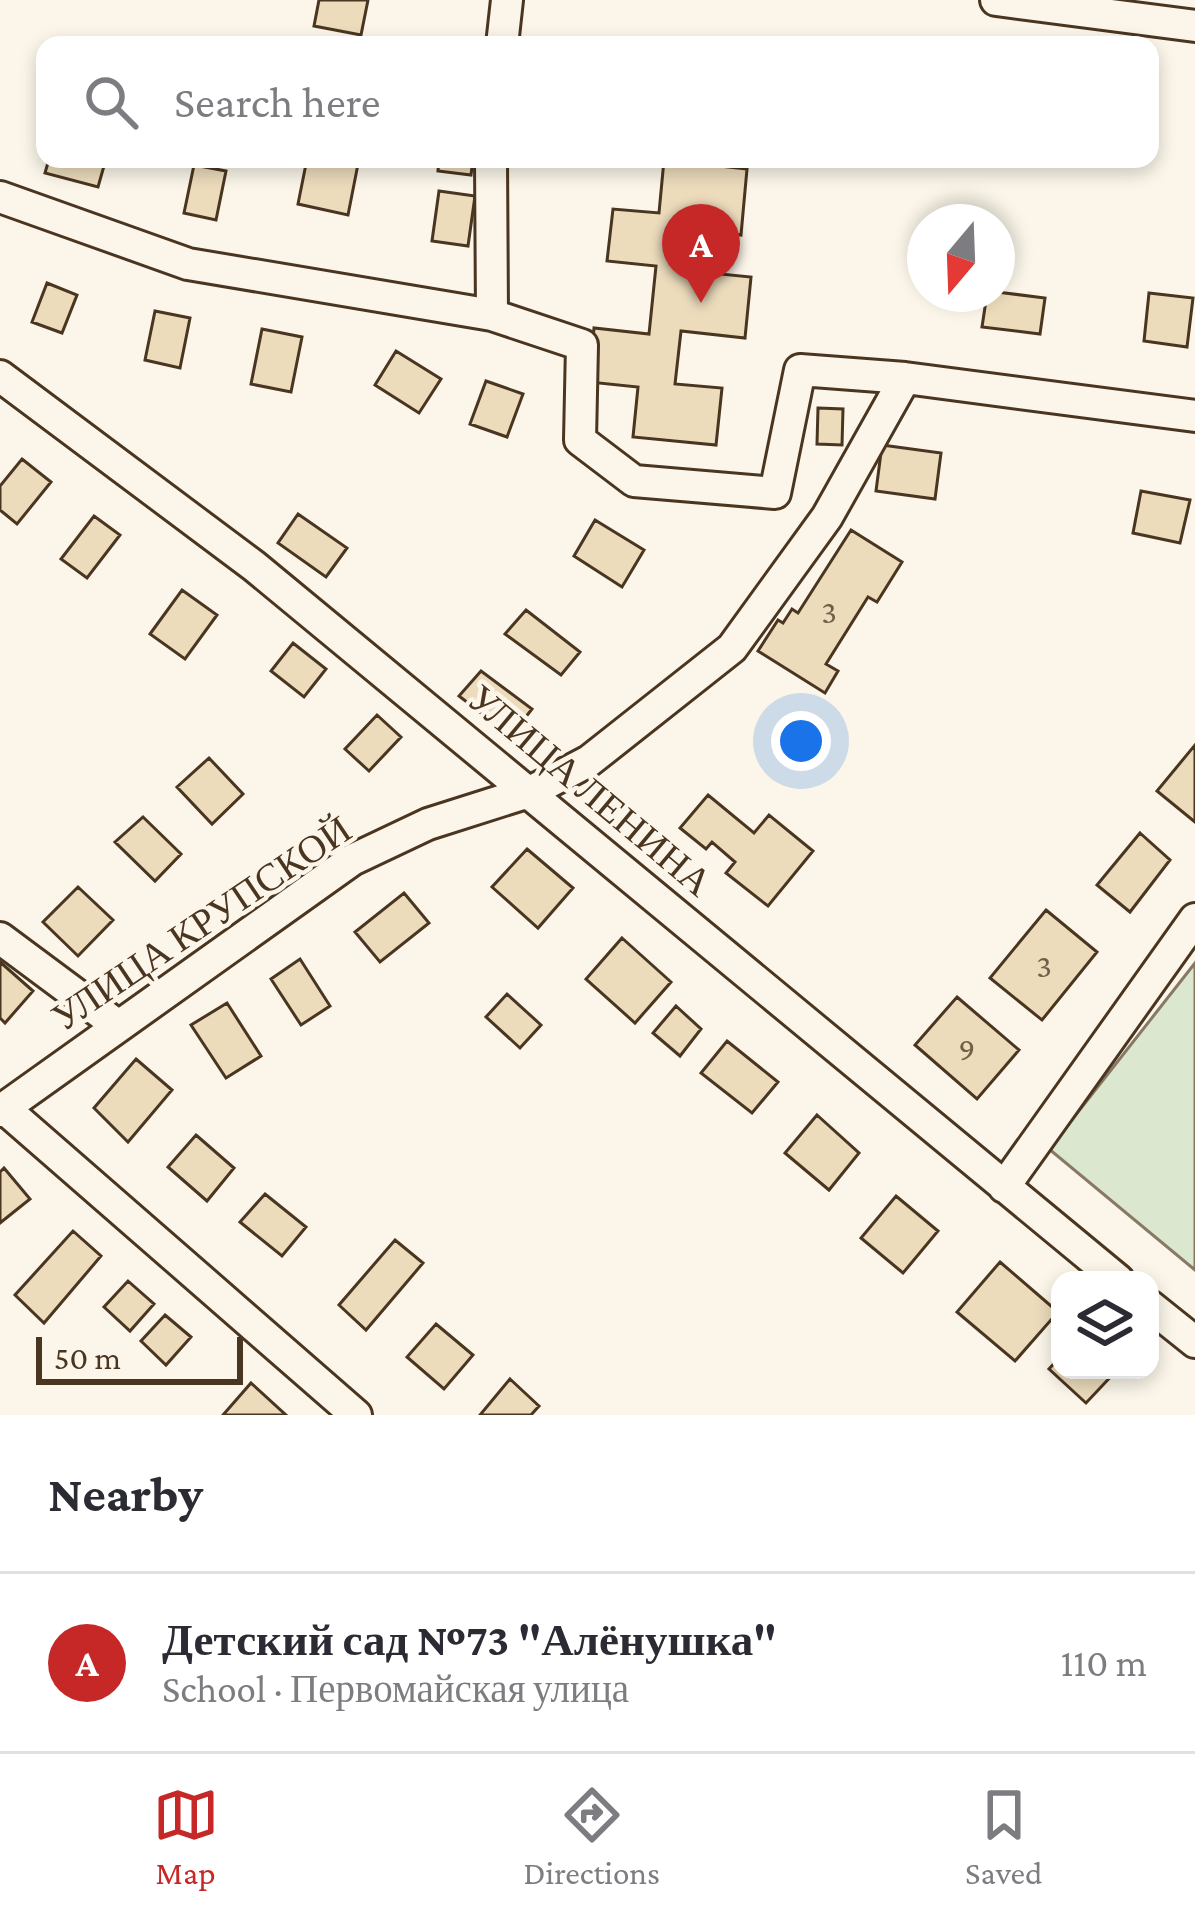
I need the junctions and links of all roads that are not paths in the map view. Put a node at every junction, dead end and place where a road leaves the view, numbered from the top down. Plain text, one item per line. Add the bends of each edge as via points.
1 (507, 0) edge
2 (996, 0) edge
3 (1195, 26) edge
4 (503, 36) edge
5 (491, 168) edge
6 (0, 197) edge
7 (492, 315) junction
8 (0, 376) edge
9 (904, 378) junction
10 (1195, 416) edge
11 (532, 791) junction
12 (1195, 919) edge
13 (0, 938) edge
14 (117, 1025) junction
15 (2, 1109) edge
16 (1004, 1187) junction
17 (1107, 1271) edge
18 (1159, 1313) edge
19 (1195, 1342) edge
20 (356, 1415) edge

1 - 4 street
2 - 3 street
5 - 7 street
6 - 7 street via 188,264
7 - 9 street via 582,345 580,440 634,481 775,493 800,370
8 - 11 street, УЛИЦА ЛЕНИНА via 254,566
9 - 10 street
9 - 11 street, УЛИЦА КРУПСКОЙ via 827,517 732,648 589,761
11 - 14 street, УЛИЦА КРУПСКОЙ via 428,824 352,860
11 - 16 street, УЛИЦА ЛЕНИНА
12 - 16 street
13 - 14 street
14 - 15 street, УЛИЦА КРУПСКОЙ
15 - 20 street
16 - 17 street, УЛИЦА ЛЕНИНА
18 - 19 street

